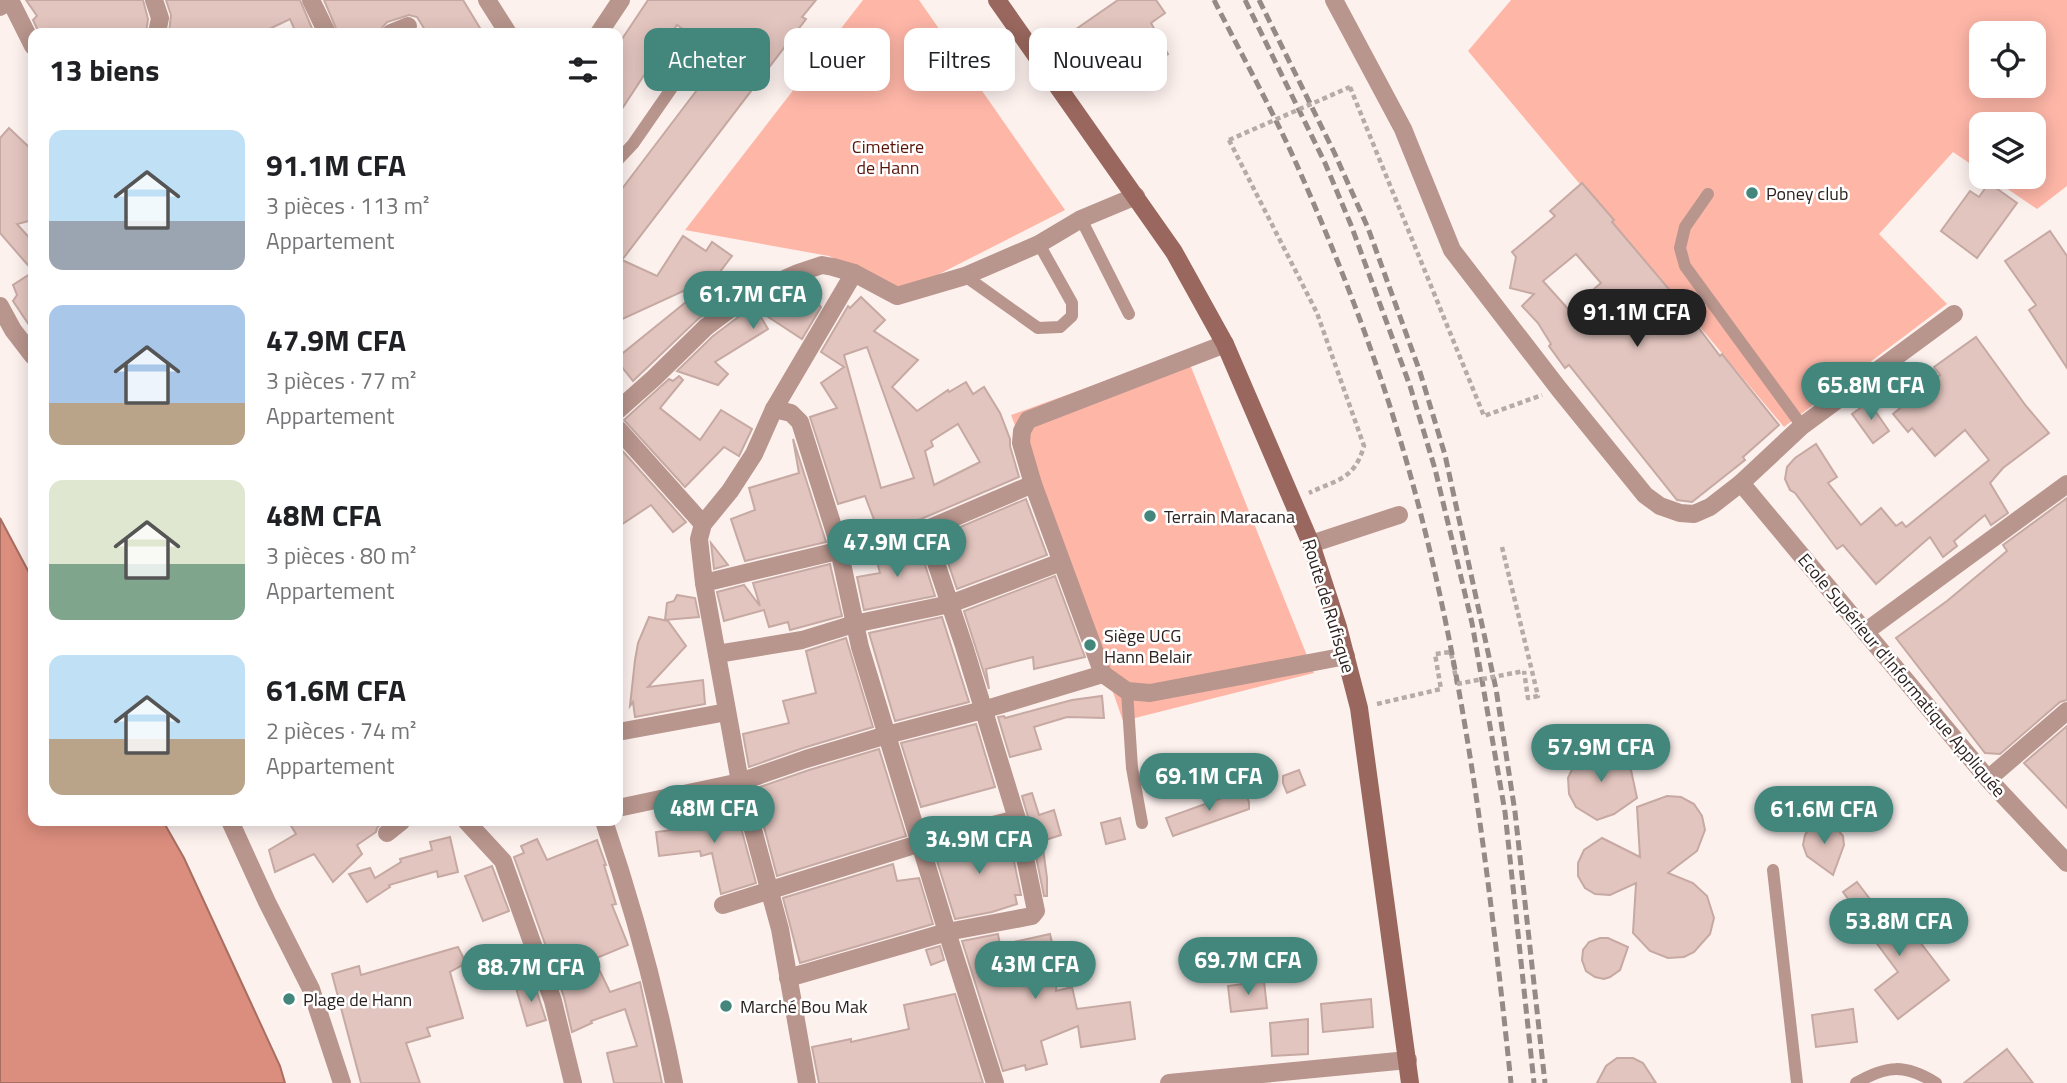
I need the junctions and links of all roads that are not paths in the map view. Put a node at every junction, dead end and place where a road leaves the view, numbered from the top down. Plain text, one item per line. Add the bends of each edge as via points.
1 (154, 0) edge
2 (311, 0) edge
3 (487, 0) edge
4 (621, 0) edge
5 (997, 0) edge
6 (1334, 0) edge
7 (0, 7) edge
8 (408, 26) dead end
9 (158, 28) edge
10 (325, 28) edge
11 (403, 28) edge
12 (505, 28) edge
13 (602, 28) edge
14 (28, 36) edge
15 (670, 91) edge
16 (623, 155) edge
17 (1708, 194) dead end
18 (1136, 196) junction
19 (1081, 219) junction
20 (1039, 244) junction
21 (854, 273) junction
22 (965, 276) junction
23 (0, 306) edge
24 (1129, 314) dead end
25 (1954, 314) dead end
26 (7, 328) edge
27 (1225, 344) junction
28 (28, 351) edge
29 (623, 405) edge
30 (774, 409) junction
31 (1802, 426) junction
32 (623, 435) edge
33 (1741, 483) junction
34 (1033, 484) junction
35 (2067, 485) edge
36 (1399, 515) dead end
37 (703, 524) junction
38 (925, 530) junction
39 (1311, 544) junction
40 (839, 550) junction
41 (1061, 562) junction
42 (704, 583) junction
43 (950, 604) junction
44 (854, 624) junction
45 (1866, 632) junction
46 (717, 654) junction
47 (1346, 656) junction
48 (1103, 674) junction
49 (1127, 691) junction
50 (983, 710) junction
51 (2067, 711) edge
52 (727, 712) junction
53 (623, 731) edge
54 (887, 735) junction
55 (1988, 779) junction
56 (740, 782) junction
57 (623, 807) edge
58 (1017, 819) junction
59 (1142, 823) dead end
60 (232, 826) edge
61 (396, 826) edge
62 (471, 826) edge
63 (606, 826) edge
64 (387, 833) dead end
65 (921, 843) junction
66 (2067, 863) edge
67 (1773, 870) dead end
68 (769, 891) junction
69 (723, 905) dead end
70 (947, 932) junction
71 (788, 978) junction
72 (1408, 1060) junction
73 (342, 1083) edge
74 (573, 1083) edge
75 (674, 1083) edge
76 (807, 1083) edge
77 (995, 1083) edge
78 (1169, 1083) edge
79 (1410, 1083) edge
80 (1797, 1083) edge
81 (1856, 1083) edge
82 (1936, 1083) edge

1 - 9 street
2 - 10 street
3 - 12 street
4 - 13 street
5 - 18 main road, Route de Rufisque
6 - 33 street via 1403,128 1452,250 1645,495 1660,506 1694,514
7 - 14 street via 10,0
8 - 11 street
15 - 16 lane
17 - 31 lane via 1685,227 1680,248 1685,267
18 - 19 street
18 - 27 main road, Route de Rufisque
19 - 20 street
19 - 24 lane
20 - 22 street
20 - 22 lane via 1072,303 1072,316 1060,327 1038,328
21 - 22 street via 897,296
21 - 29 street via 822,265 747,296 706,327
21 - 30 street
23 - 26 street
25 - 31 street
26 - 28 street
27 - 34 street via 1028,420 1021,443
27 - 39 main road, Route de Rufisque
30 - 37 street via 754,454
30 - 40 street via 791,413 800,422
31 - 33 street
32 - 37 street
33 - 45 street, Ecole Supérieur d'Informatique Appliquée
34 - 38 street
34 - 41 street
35 - 45 street
36 - 39 street
37 - 42 street via 699,548
38 - 40 street
38 - 43 street
39 - 47 main road, Route de Rufisque
40 - 42 street
40 - 44 street
41 - 43 street
41 - 48 street
42 - 46 street
43 - 44 street
43 - 50 street
44 - 46 street via 802,640
44 - 54 street
45 - 55 street, Ecole Supérieur d'Informatique Appliquée
46 - 52 street
47 - 49 street via 1150,693
47 - 72 main road, Route de Rufisque via 1359,708
48 - 49 street
48 - 50 street
49 - 59 lane via 1132,768
50 - 54 street
50 - 58 street
51 - 55 street
52 - 53 street
52 - 56 street
54 - 56 street
54 - 65 street
55 - 66 street, Ecole Supérieur d'Informatique Appliquée
56 - 57 street
56 - 68 street
58 - 65 street
58 - 70 street via 1036,911 1032,916
60 - 73 street via 311,989
61 - 64 street
62 - 74 street via 503,861 553,1001
63 - 75 street via 662,1021
65 - 68 street
65 - 70 street
67 - 80 lane
68 - 69 street
68 - 71 street
70 - 71 street
70 - 77 street
71 - 76 street
72 - 78 street
72 - 79 main road, Route de Rufisque
81 - 82 lane via 1896,1067

